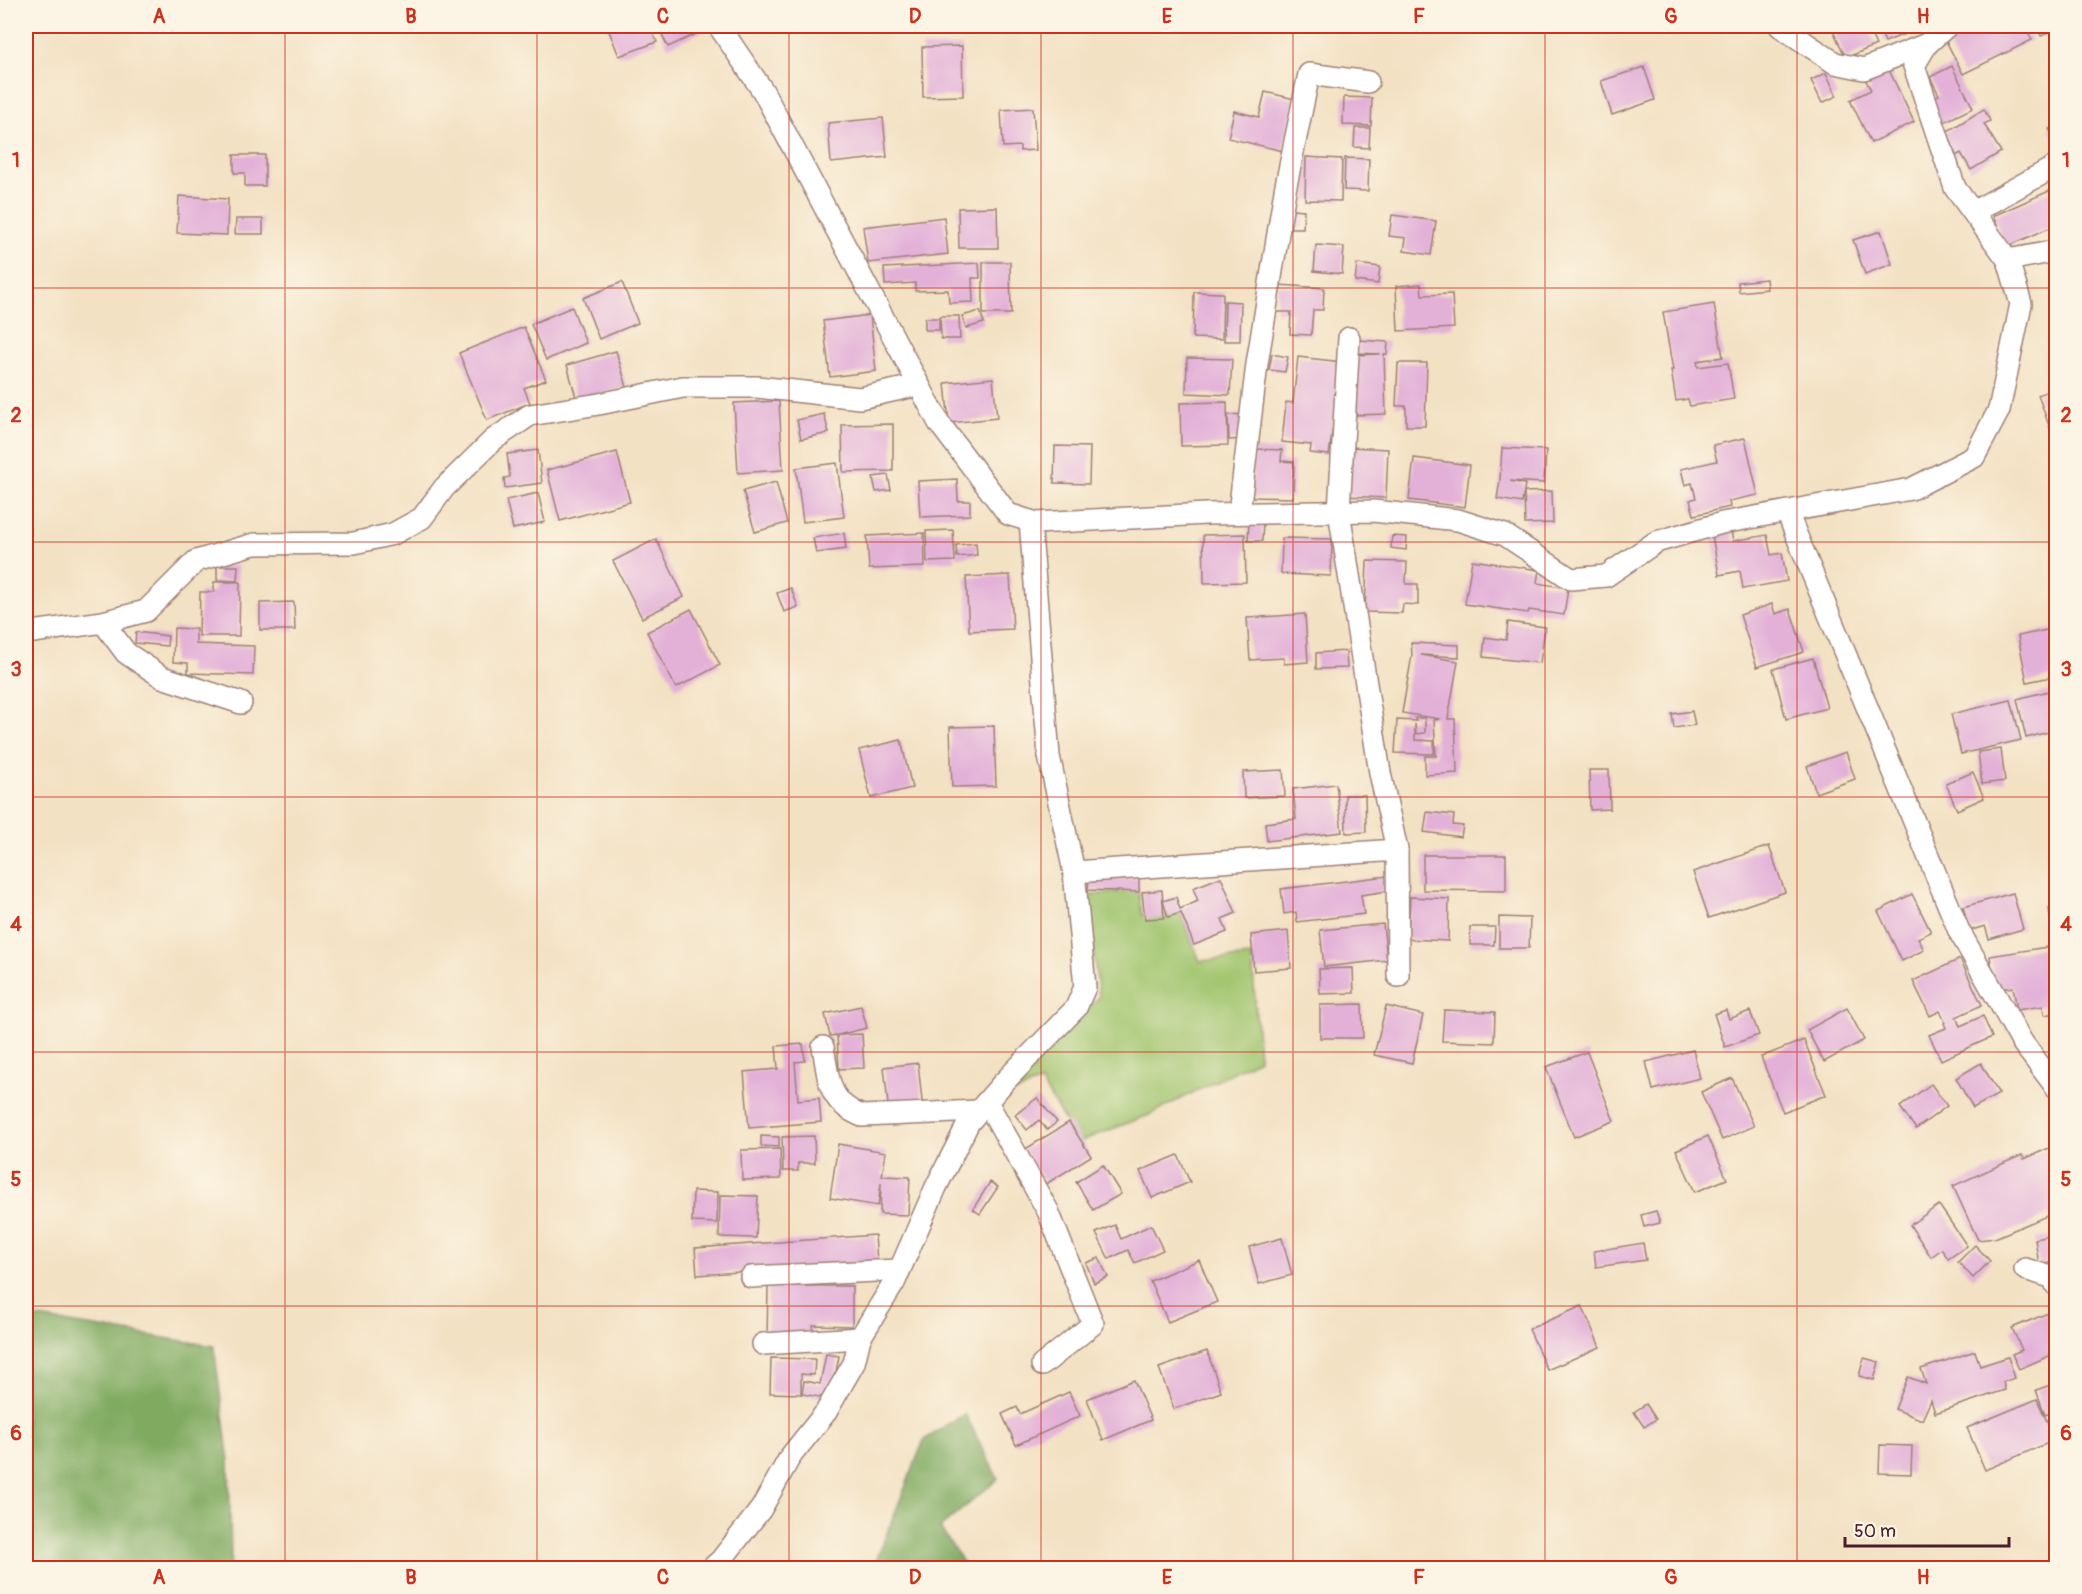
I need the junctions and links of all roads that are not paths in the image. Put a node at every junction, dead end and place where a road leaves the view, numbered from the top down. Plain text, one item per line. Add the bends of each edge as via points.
1 (719, 26) edge
2 (1780, 26) edge
3 (1947, 26) edge
4 (1926, 44) junction
5 (1368, 82) dead end
6 (2056, 166) edge
7 (1973, 212) junction
8 (2056, 251) edge
9 (2008, 260) junction
10 (1349, 338) dead end
11 (919, 385) junction
12 (1340, 511) junction
13 (1787, 512) junction
14 (1239, 513) junction
15 (1030, 521) junction
16 (103, 622) junction
17 (26, 633) edge
18 (241, 703) dead end
19 (1397, 850) junction
20 (1074, 872) junction
21 (1398, 976) dead end
22 (822, 1047) dead end
23 (2056, 1087) edge
24 (983, 1106) junction
25 (2025, 1269) dead end
26 (898, 1270) junction
27 (751, 1276) dead end
28 (2056, 1285) edge
29 (860, 1338) junction
30 (763, 1344) dead end
31 (1042, 1365) dead end
32 (711, 1569) edge

1 - 11 street via 763,91
2 - 4 street via 1835,63 1864,69
3 - 4 street
4 - 7 street via 1914,66 1955,188
5 - 14 street via 1309,74 1285,190 1259,352
6 - 7 street
7 - 9 street
8 - 9 street
9 - 13 street via 2021,304 1999,410 1974,457 1911,489
10 - 12 street
11 - 15 street via 939,423 1008,514
11 - 16 street via 860,398 757,387 683,387 530,415 493,440 444,488 422,518 393,534 354,543 254,544 196,561 146,611
12 - 13 street via 1458,520 1505,536 1571,579 1606,576 1656,542 1722,523
12 - 14 street
12 - 19 street via 1380,773
13 - 23 street via 1959,931 2022,1041
14 - 15 street
15 - 20 street via 1049,756
16 - 17 street
16 - 18 street via 126,653 162,677
19 - 20 street
19 - 21 street
20 - 24 street via 1085,987 1076,1008
22 - 24 street via 831,1091 850,1111 861,1116
24 - 26 street via 969,1122
24 - 31 street via 1048,1211 1093,1324
25 - 28 street via 2054,1278
26 - 27 street
26 - 29 street
29 - 30 street
29 - 32 street via 854,1363 826,1412 790,1457 761,1509

